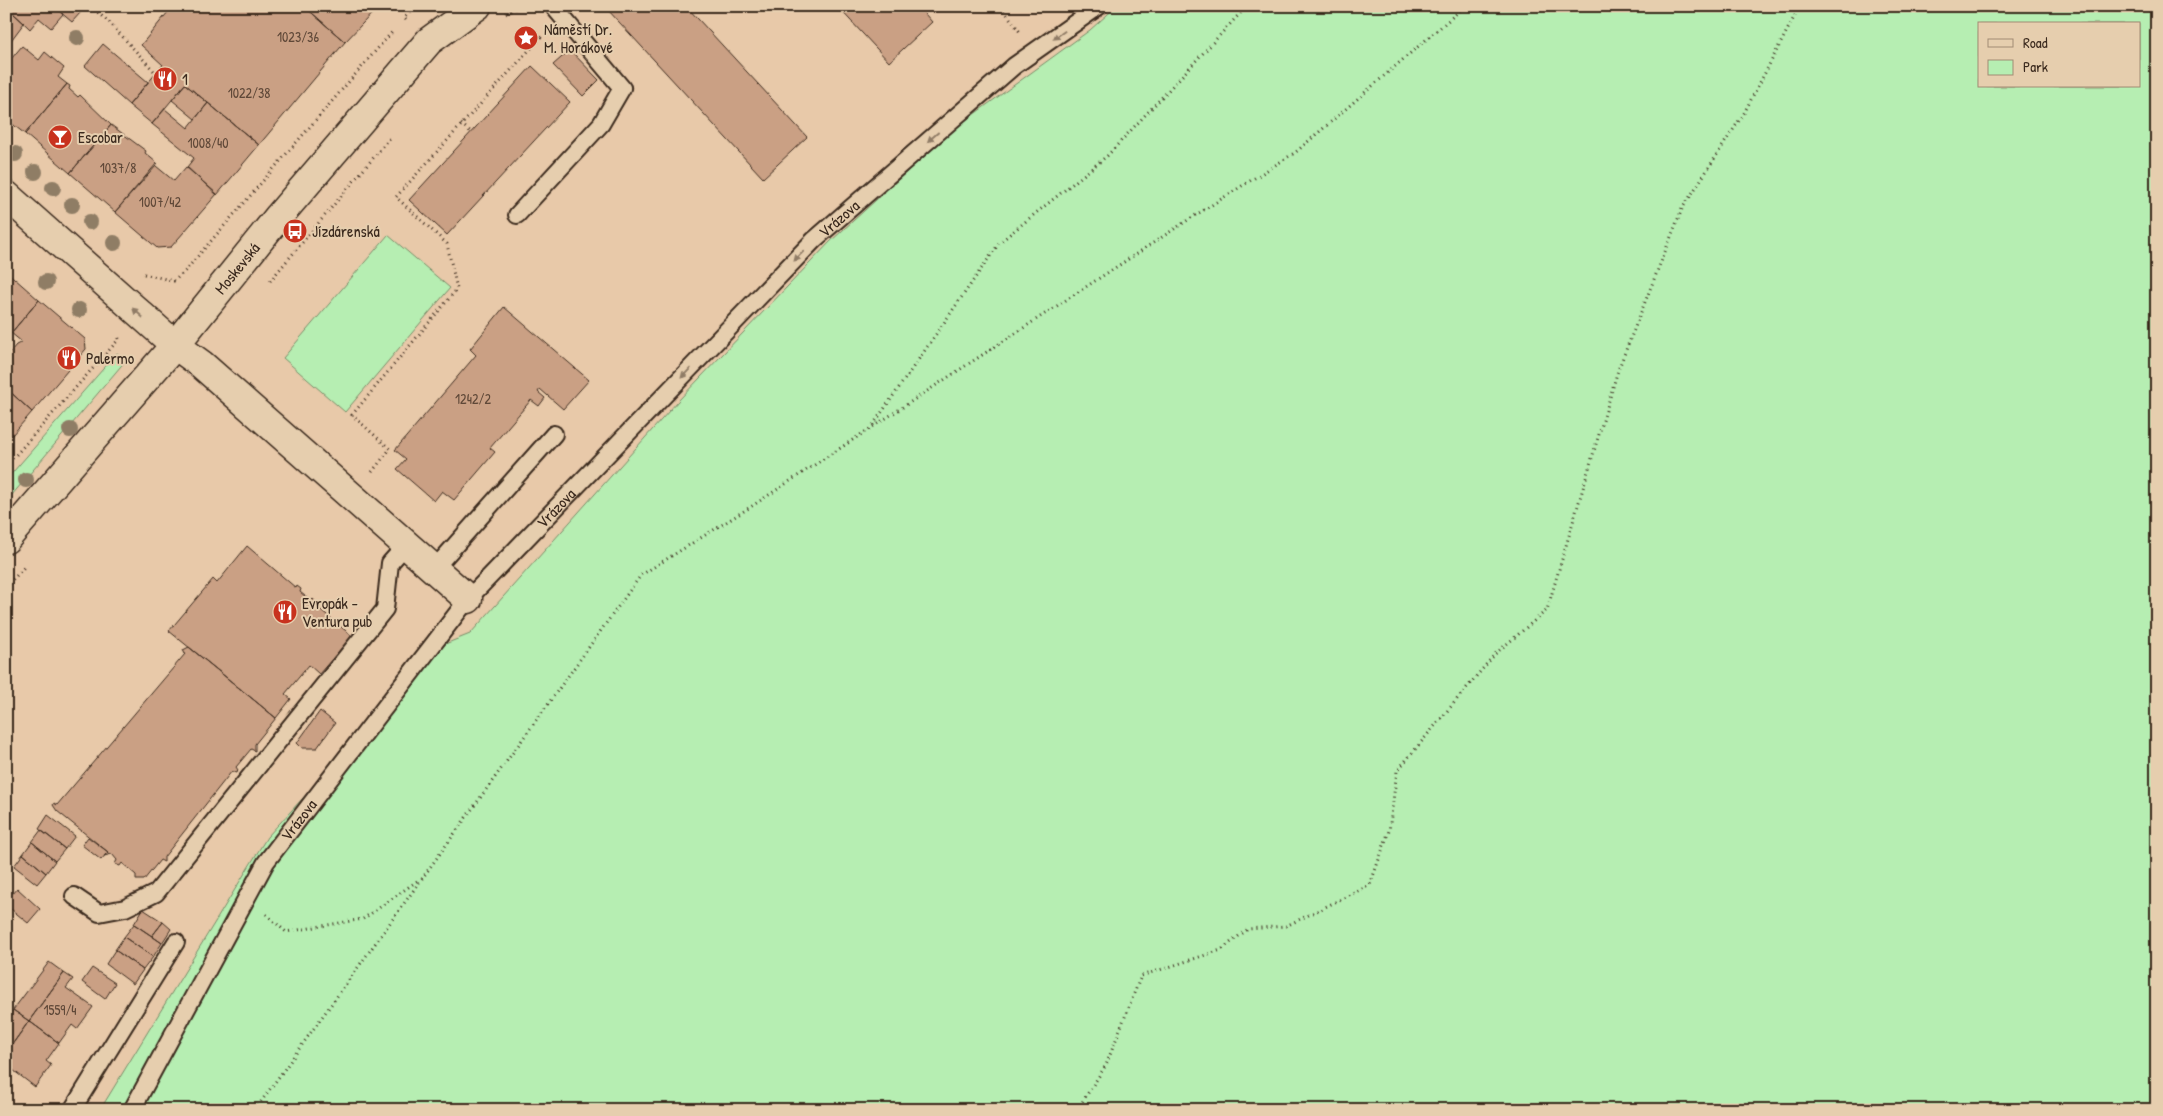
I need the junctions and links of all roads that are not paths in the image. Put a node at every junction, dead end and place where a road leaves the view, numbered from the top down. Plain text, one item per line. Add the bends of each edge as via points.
1 (476, 6) edge
2 (1099, 6) edge
3 (557, 11) edge
4 (6, 195) edge
5 (517, 215) dead end
6 (175, 345) junction
7 (554, 434) dead end
8 (6, 539) edge
9 (406, 545) junction
10 (434, 569) junction
11 (468, 599) junction
12 (74, 896) dead end
13 (176, 942) dead end
14 (72, 1110) edge
15 (132, 1110) edge

1 - 6 street, Moskevská via 429,41 279,216
2 -> 11 lane, Vrázova via 1014,66 814,240
3 - 5 lane via 622,88 601,124
6 -> 4 street
6 - 8 street, Moskevská
6 - 9 street via 201,364
7 - 10 lane
9 - 10 street
9 - 12 lane via 390,563 385,609 156,892 125,908 99,913
10 - 11 street
11 - 15 lane, Vrázova via 266,862
13 - 14 lane

